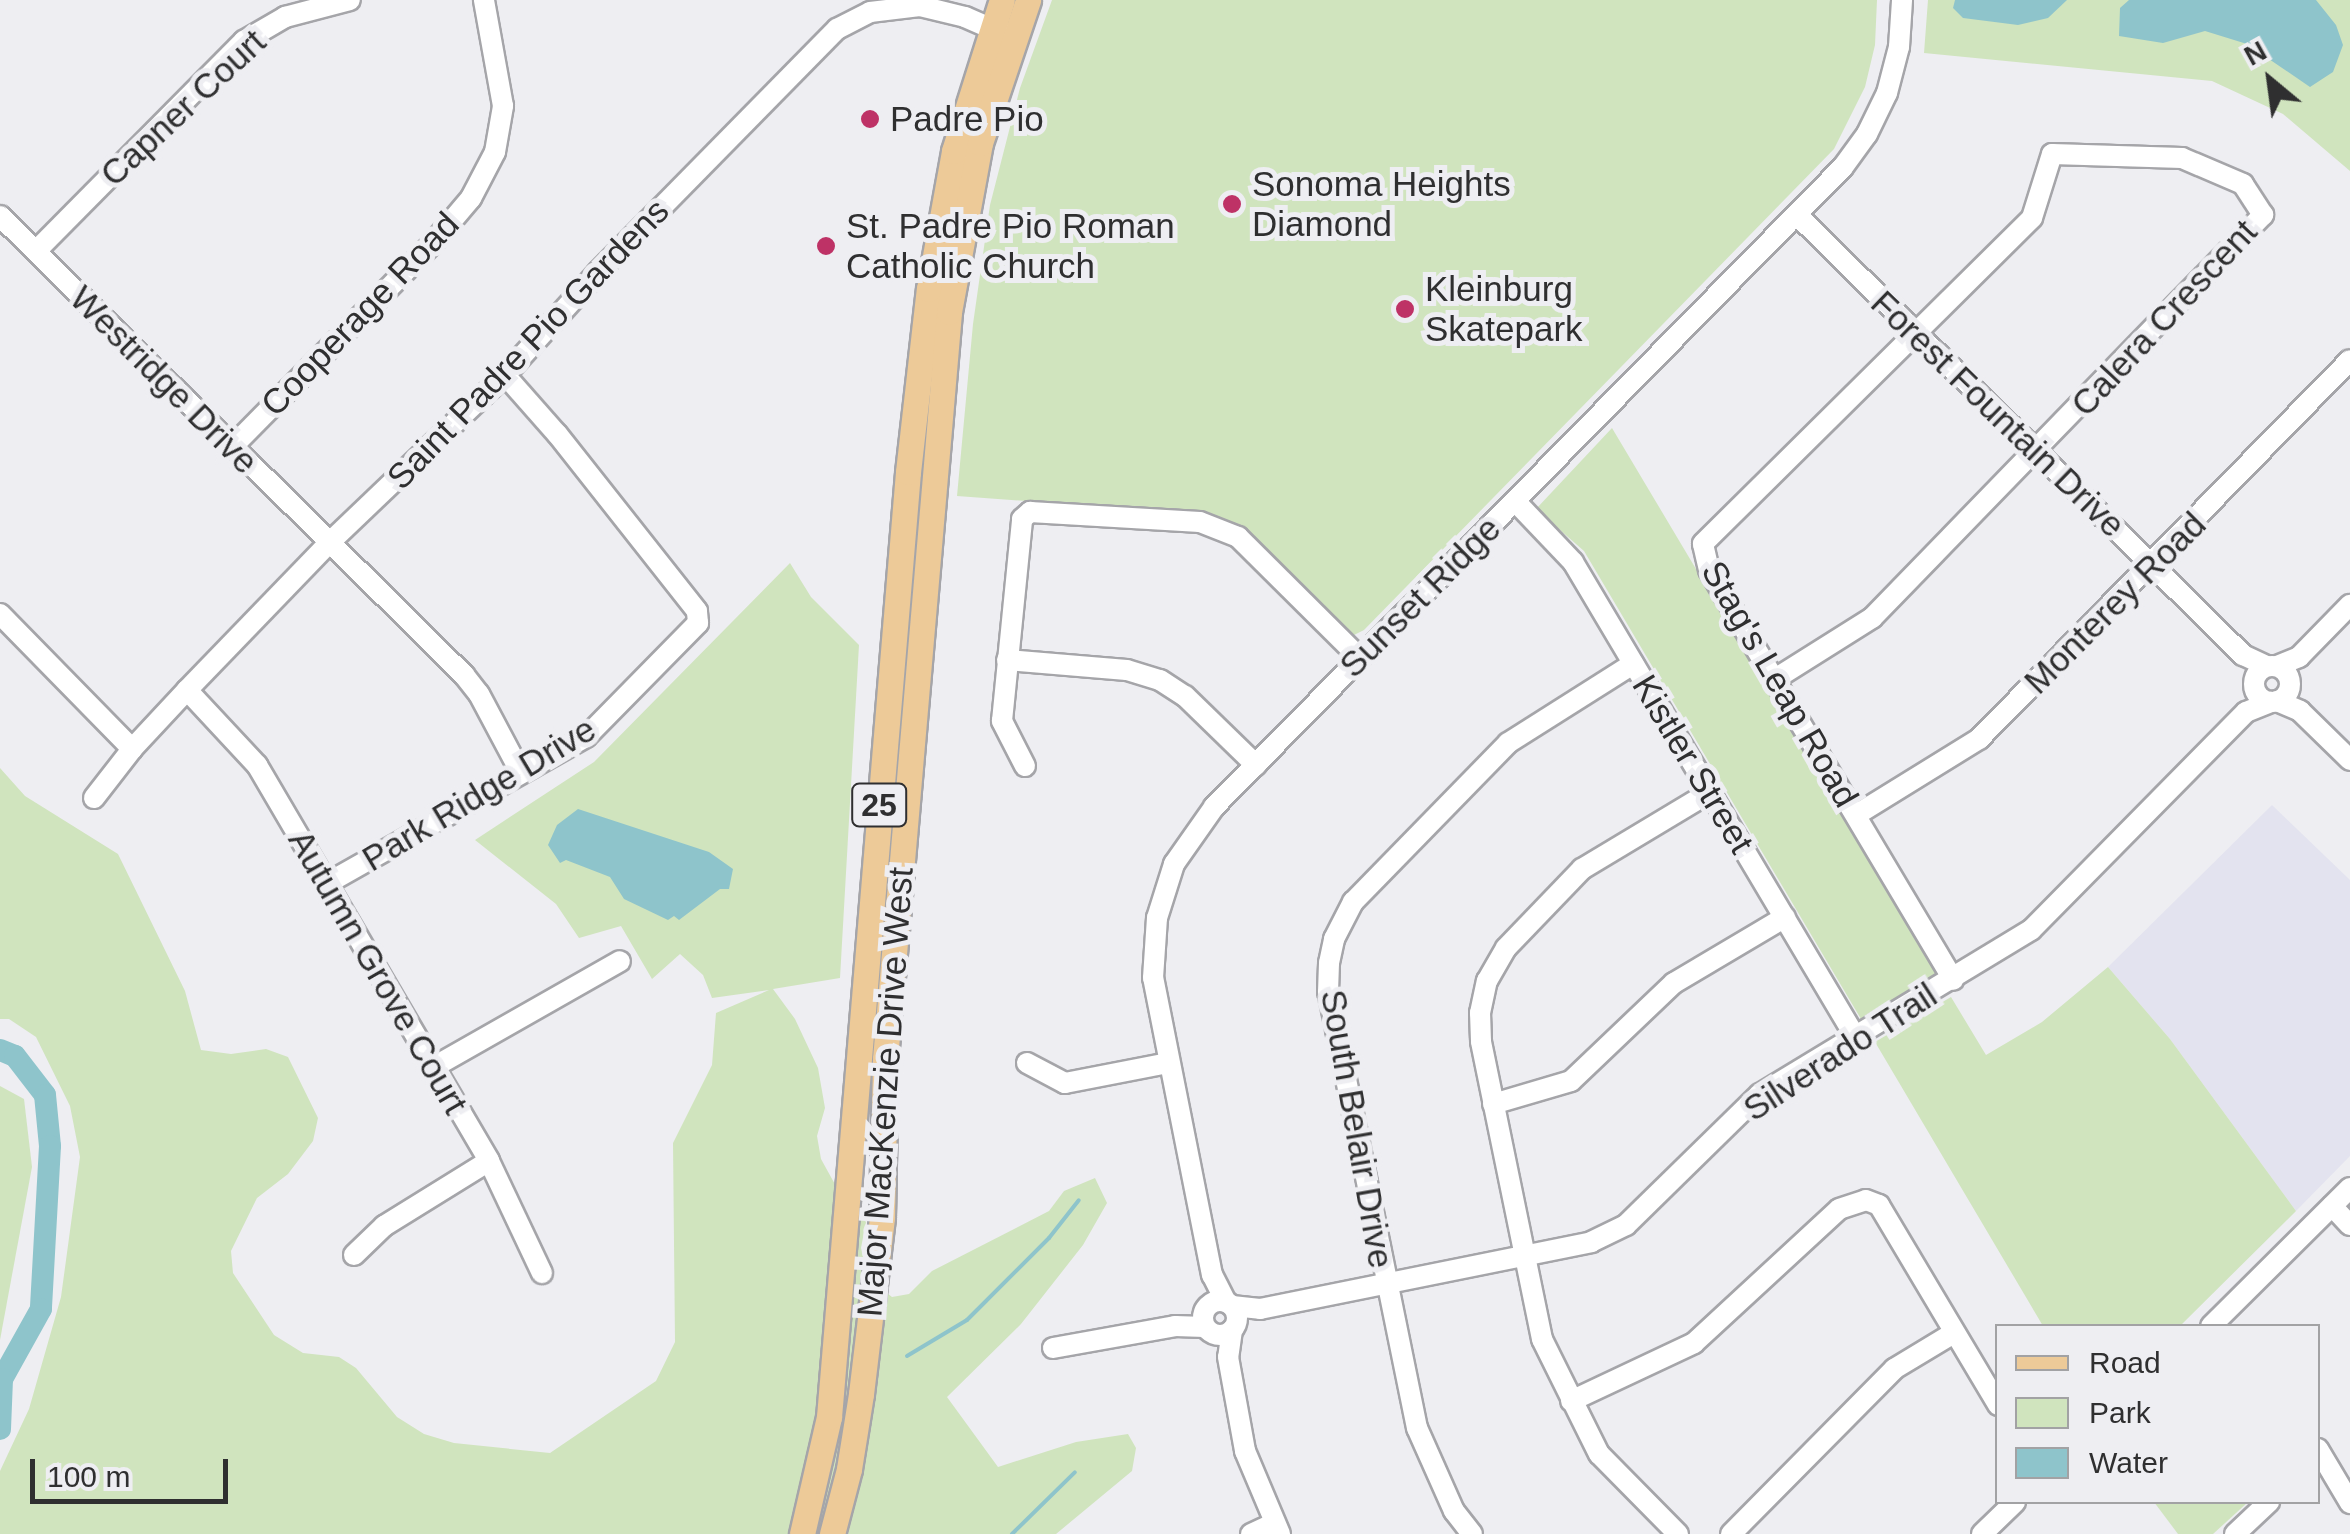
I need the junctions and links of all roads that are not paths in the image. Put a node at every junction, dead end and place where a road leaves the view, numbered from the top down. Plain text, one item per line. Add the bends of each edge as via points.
1 (350, 0) edge
2 (484, 0) edge
3 (1002, 0) edge
4 (1028, 0) edge
5 (1902, 0) edge
6 (1003, 32) junction
7 (0, 216) edge
8 (1796, 216) junction
9 (36, 251) junction
10 (1915, 332) junction
11 (2350, 360) edge
12 (505, 375) junction
13 (231, 448) junction
14 (2036, 452) junction
15 (1516, 500) junction
16 (330, 542) junction
17 (2152, 565) junction
18 (2350, 606) edge
19 (0, 614) edge
20 (1360, 658) junction
21 (1008, 660) junction
22 (1633, 664) junction
23 (1775, 679) junction
24 (2273, 684) junction
25 (187, 690) junction
26 (132, 749) junction
27 (2350, 760) edge
28 (1256, 765) junction
29 (1025, 766) dead end
30 (522, 773) junction
31 (1710, 792) junction
32 (94, 798) dead end
33 (1856, 815) junction
34 (326, 884) junction
35 (1784, 916) junction
36 (620, 961) dead end
37 (1953, 980) junction
38 (1856, 1038) junction
39 (1027, 1063) dead end
40 (1168, 1063) junction
41 (432, 1068) junction
42 (1493, 1104) junction
43 (489, 1161) junction
44 (2350, 1188) edge
45 (2332, 1206) junction
46 (2350, 1225) edge
47 (354, 1255) dead end
48 (1523, 1256) junction
49 (542, 1273) dead end
50 (1386, 1284) junction
51 (1219, 1318) junction
52 (2217, 1324) edge
53 (1952, 1334) junction
54 (1054, 1348) dead end
55 (1995, 1399) edge
56 (1571, 1400) junction
57 (2321, 1463) edge
58 (2350, 1503) edge
59 (2013, 1504) edge
60 (2266, 1504) edge
61 (1278, 1528) edge
62 (802, 1534) edge
63 (832, 1534) edge
64 (1251, 1534) edge
65 (1472, 1534) edge
66 (1678, 1534) edge
67 (1730, 1534) edge
68 (1982, 1534) edge
69 (2235, 1534) edge

1 - 9 street, Capner Court via 285,16 244,41
2 - 13 street, Cooperage Road via 503,106 495,152 471,198
3 - 6 main road, Major MacKenzie Drive West / 25
4 - 6 main road, Major MacKenzie Drive West / 25
5 - 8 street, Sunset Ridge via 1899,47 1883,104 1854,152
6 - 12 street, Saint Padre Pio Gardens via 920,6 878,9 848,22 598,272
6 - 62 main road, Major MacKenzie Drive West / 25 via 954,151 929,289 829,1418
6 - 63 main road, Major MacKenzie Drive West / 25 via 950,312 885,1059 882,1217 861,1394
7 - 9 street, Westridge Drive
8 - 10 street, Forest Fountain Drive
8 - 15 street, Sunset Ridge
9 - 13 street, Westridge Drive
10 - 14 street, Forest Fountain Drive
10 - 14 street, Calera Crescent via 2032,218 2052,154 2182,158 2243,184 2263,215
10 - 23 street, Stag's Leap Road via 1703,544 1709,570
11 - 17 street, Monterey Road
12 - 16 street, Saint Padre Pio Gardens
12 - 30 street, Park Ridge Drive via 697,611 698,623 586,737
13 - 16 street, Westridge Drive
14 - 17 street, Forest Fountain Drive
14 - 23 street via 1872,618
15 - 20 street, Sunset Ridge
15 - 22 street, Kistler Street via 1568,554
16 - 25 street, Saint Padre Pio Gardens
16 - 30 street, Westridge Drive via 480,694
17 - 24 street, Forest Fountain Drive
17 - 33 street, Monterey Road via 1980,739
18 - 24 street
19 - 26 street
20 - 21 street via 1238,538 1200,522 1030,512 1022,519
20 - 28 street, Sunset Ridge
21 - 28 street via 1128,670 1160,680 1186,696
21 - 29 street via 1002,721
22 - 31 street, Kistler Street
22 - 50 street, South Belair Drive via 1508,744 1364,890 1334,939 1328,992
23 - 33 street, Stag's Leap Road
24 - 27 street
24 - 37 street, Silverado Trail via 2031,930
25 - 26 street, Saint Padre Pio Gardens
25 - 34 street, Autumn Grove Court via 257,765
26 - 32 street, Saint Padre Pio Gardens
28 - 40 street, Sunset Ridge via 1189,837 1160,904 1153,978
30 - 34 street, Park Ridge Drive
31 - 35 street, Kistler Street
31 - 42 street via 1588,863 1506,948 1487,981 1480,1013
33 - 37 street, Stag's Leap Road
34 - 41 street, Autumn Grove Court
35 - 38 street, Kistler Street
35 - 42 street via 1674,983 1571,1081
36 - 41 street
37 - 38 street, Silverado Trail
38 - 48 street, Silverado Trail via 1752,1101 1626,1225 1591,1242
39 - 40 street via 1065,1083
40 - 51 street, Sunset Ridge
41 - 43 street, Autumn Grove Court
42 - 48 street
43 - 47 street via 384,1226
43 - 49 street, Autumn Grove Court
44 - 45 street
45 - 46 street
45 - 52 street
48 - 50 street, Silverado Trail
48 - 56 street via 1542,1339
50 - 51 street, Silverado Trail
50 - 65 street, South Belair Drive via 1416,1428 1454,1511
51 - 54 street, Silverado Trail
51 - 61 street via 1246,1451
53 - 55 street
53 - 56 street via 1880,1205 1866,1200 1839,1209 1694,1343
53 - 67 street via 1894,1369
56 - 66 street via 1599,1454
57 - 58 street
59 - 68 street
60 - 69 street
61 - 64 street

